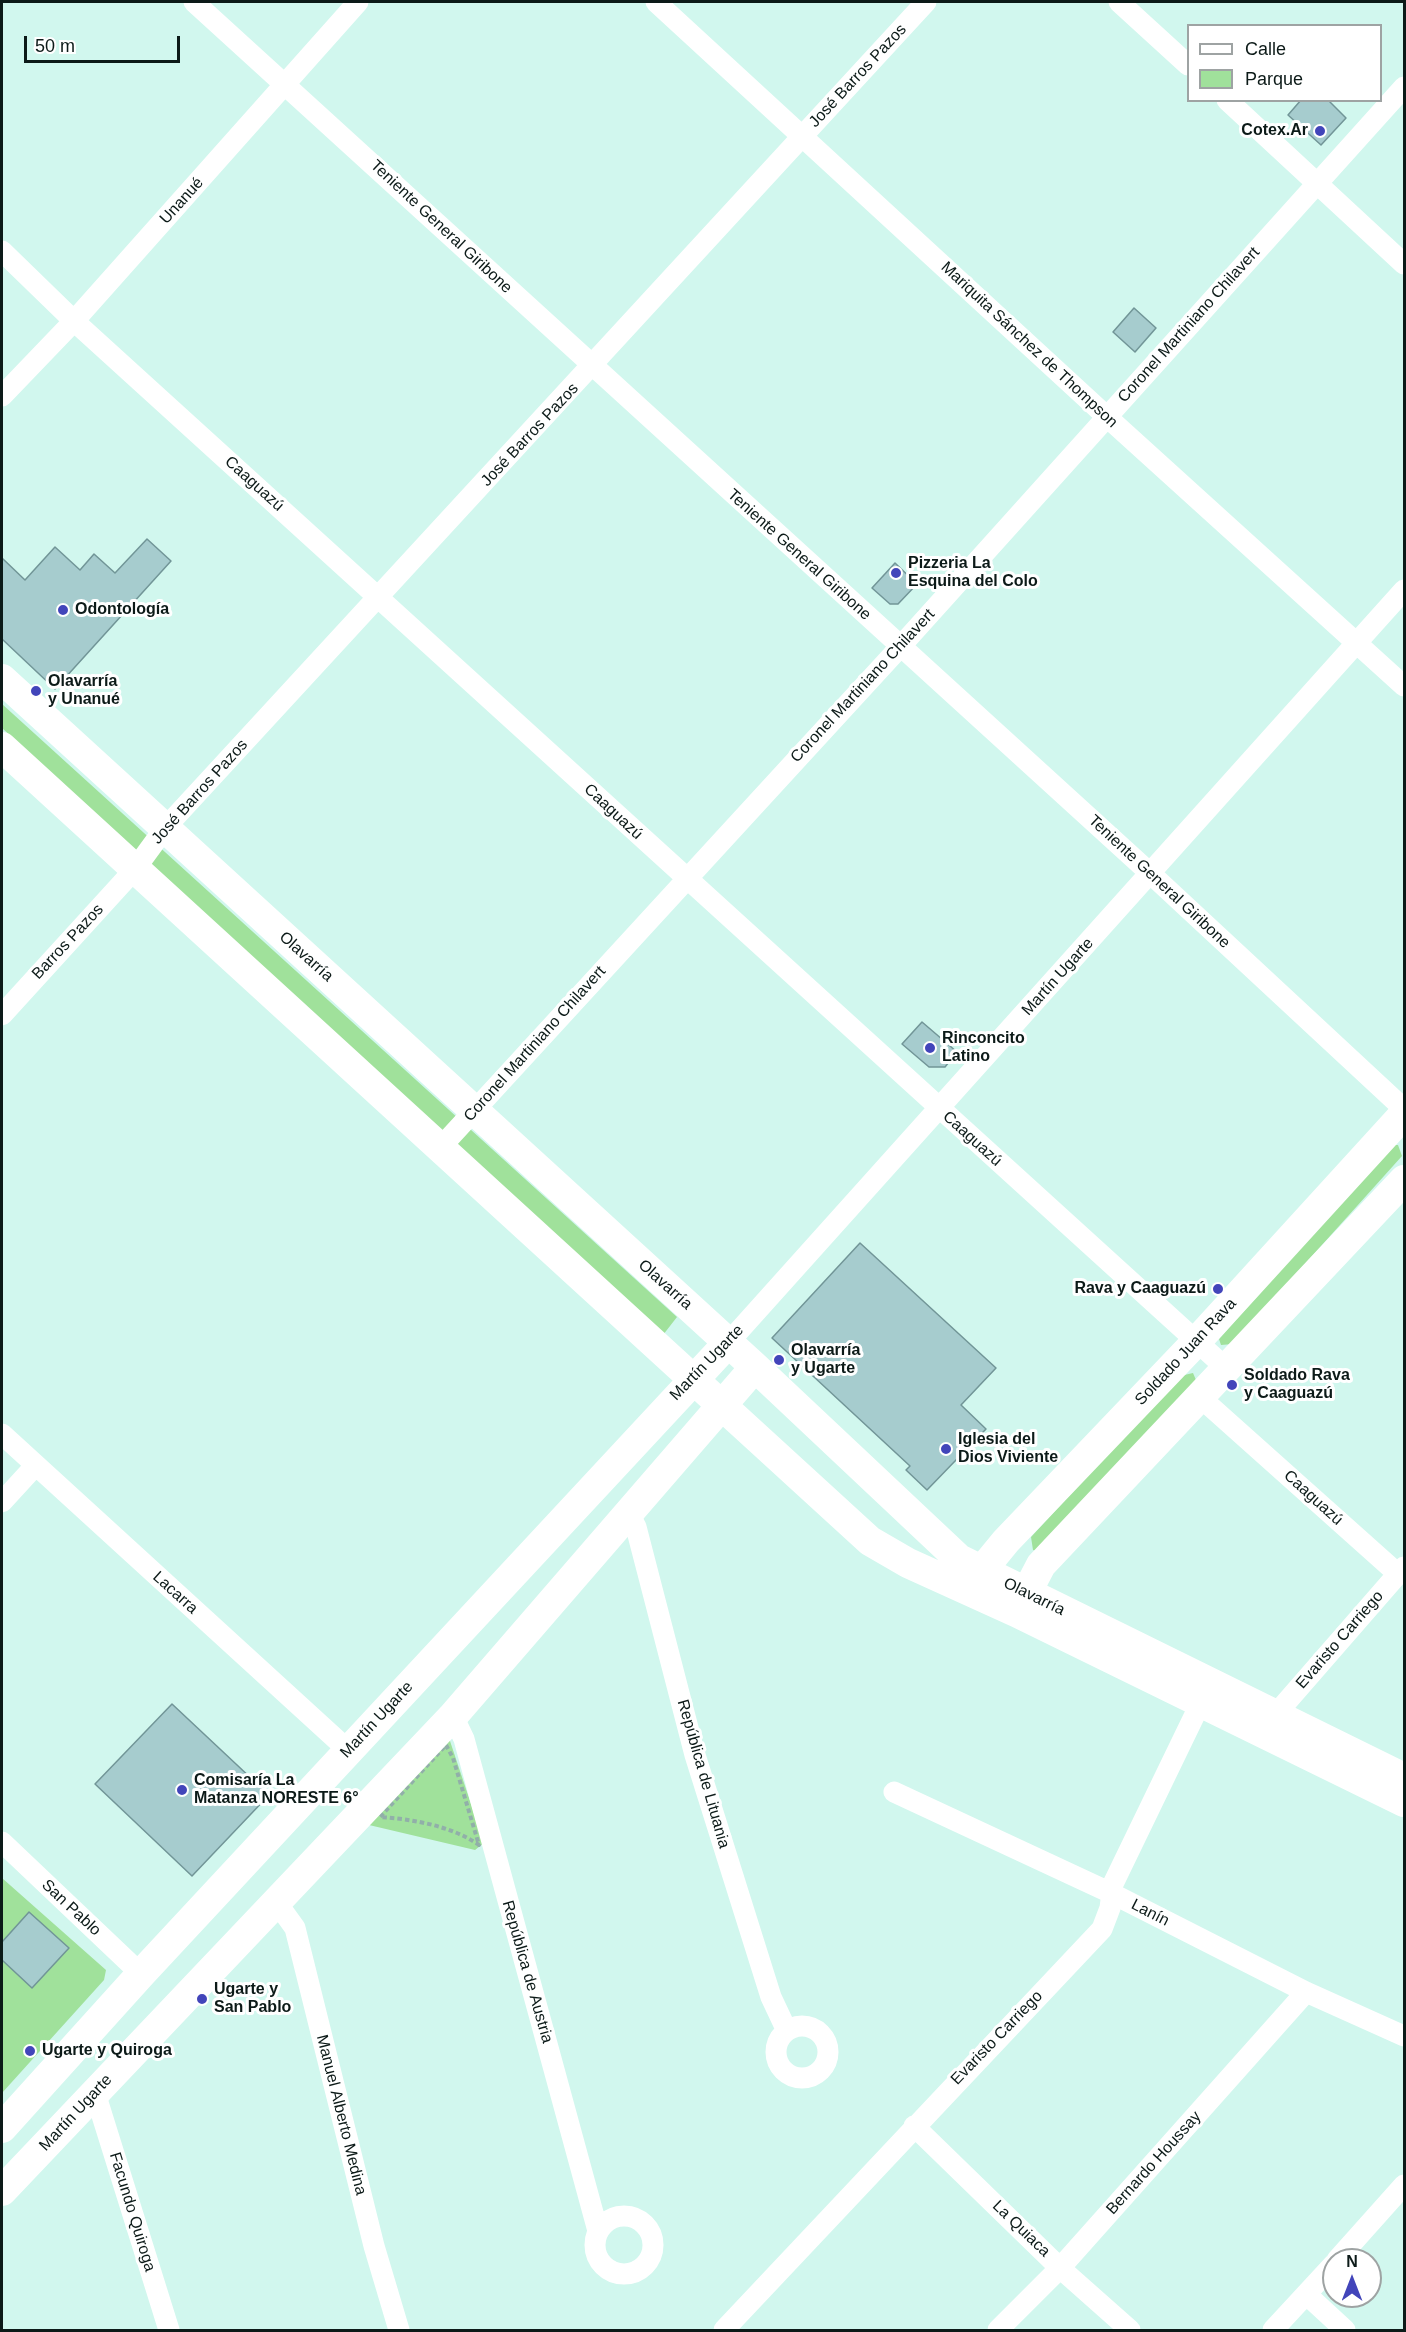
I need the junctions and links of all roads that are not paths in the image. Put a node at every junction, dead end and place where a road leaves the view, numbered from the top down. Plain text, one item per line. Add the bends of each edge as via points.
1 (194, 2) edge
2 (358, 2) edge
3 (656, 2) edge
4 (926, 2) edge
5 (1119, 2) edge
6 (1187, 64) edge
7 (286, 84) junction
8 (1404, 87) edge
9 (1229, 102) edge
10 (802, 137) junction
11 (1318, 185) junction
12 (2, 251) edge
13 (1404, 264) edge
14 (74, 321) junction
15 (593, 366) junction
16 (2, 396) edge
17 (1106, 416) junction
18 (1404, 590) edge
19 (380, 598) junction
20 (1356, 642) junction
21 (900, 647) junction
22 (2, 679) edge
23 (1404, 686) edge
24 (2, 747) edge
25 (165, 828) junction
26 (135, 869) junction
27 (1151, 874) junction
28 (686, 878) junction
29 (2, 1015) edge
30 (939, 1108) junction
31 (1404, 1109) edge
32 (474, 1111) junction
33 (1404, 1114) edge
34 (440, 1148) junction
35 (1403, 1185) edge
36 (1196, 1342) junction
37 (728, 1343) junction
38 (755, 1367) junction
39 (1227, 1369) junction
40 (693, 1377) junction
41 (1201, 1398) junction
42 (723, 1405) junction
43 (2, 1434) edge
44 (36, 1466) junction
45 (2, 1502) edge
46 (628, 1514) junction
47 (1401, 1570) edge
48 (973, 1581) junction
49 (1022, 1603) junction
50 (1201, 1702) junction
51 (1276, 1714) junction
52 (453, 1716) junction
53 (349, 1751) junction
54 (1404, 1778) edge
55 (894, 1792) dead end
56 (1404, 1802) edge
57 (2, 1842) edge
58 (1111, 1893) junction
59 (277, 1903) junction
60 (141, 1974) junction
61 (1306, 1992) junction
62 (787, 2031) dead end
63 (1404, 2036) edge
64 (95, 2093) junction
65 (914, 2126) junction
66 (2, 2128) edge
67 (1404, 2186) edge
68 (2, 2191) edge
69 (598, 2231) dead end
70 (1348, 2248) edge
71 (1060, 2268) junction
72 (1322, 2277) edge
73 (1306, 2294) junction
74 (169, 2331) edge
75 (399, 2331) edge
76 (724, 2331) edge
77 (998, 2331) edge
78 (1130, 2331) edge
79 (1274, 2331) edge
80 (1345, 2331) edge

1 - 7 street, Teniente General Giribone
2 - 7 street, Unanué
3 - 10 street, Mariquita Sánchez de Thompson
4 - 10 street, José Barros Pazos
5 - 6 street
7 - 14 street, Unanué
7 - 15 street, Teniente General Giribone
8 - 11 street, Coronel Martiniano Chilavert
9 - 11 street
10 - 15 street, José Barros Pazos
10 - 17 street, Mariquita Sánchez de Thompson
11 - 13 street
11 - 17 street, Coronel Martiniano Chilavert
12 - 14 street, Caaguazú
14 - 16 street, Unanué
14 - 19 street, Caaguazú
15 - 19 street, José Barros Pazos
15 - 21 street, Teniente General Giribone
17 - 20 street, Mariquita Sánchez de Thompson
17 - 21 street, Coronel Martiniano Chilavert
18 - 20 street, Martín Ugarte
19 - 25 street, José Barros Pazos
19 - 28 street, Caaguazú
20 - 23 street, Mariquita Sánchez de Thompson
20 - 27 street, Martín Ugarte
21 - 27 street, Teniente General Giribone
21 - 28 street, Coronel Martiniano Chilavert
22 - 25 street, Olavarría
24 - 26 street, Olavarría
25 - 26 street, José Barros Pazos
25 - 32 street, Olavarría
26 - 29 street, Barros Pazos
26 - 34 street, Olavarría
27 - 30 street, Martín Ugarte
27 - 31 street, Teniente General Giribone
28 - 30 street, Caaguazú
28 - 32 street, Coronel Martiniano Chilavert
30 - 36 street, Caaguazú
30 - 37 street, Martín Ugarte
32 - 34 street, Coronel Martiniano Chilavert
32 - 37 street, Olavarría
33 - 36 street, Soldado Juan Rava
34 - 40 street, Olavarría
35 - 39 street
36 - 39 street, Caaguazú
36 - 48 street, Soldado Juan Rava via 1005,1540
37 - 38 street, Olavarría
37 - 40 street, Martín Ugarte
38 - 42 street, Martín Ugarte
38 - 48 street, Olavarría via 944,1547
39 - 41 street
40 - 42 street, Olavarría
40 - 53 street, Martín Ugarte
41 - 47 street, Caaguazú
41 - 49 street via 1041,1565
42 - 46 street, Martín Ugarte
42 - 48 street, Olavarría via 870,1541 901,1560
43 - 44 street, Lacarra
44 - 45 street
44 - 53 street, Lacarra
46 - 52 street, Martín Ugarte
46 - 62 street, República de Lituania via 636,1527 695,1755 771,1997
47 - 51 street, Evaristo Carriego
48 - 49 street, Olavarría
49 - 50 street, Olavarría
49 - 51 street, Olavarría
50 - 56 street, Olavarría
50 - 58 street, Evaristo Carriego
51 - 54 street, Olavarría
52 - 59 street, Martín Ugarte
52 - 69 street, República de Austria via 464,1739
53 - 60 street, Martín Ugarte
55 - 58 street, Lanín
57 - 60 street, San Pablo
58 - 61 street, Lanín
58 - 65 street, Evaristo Carriego via 1102,1929
59 - 64 street, Martín Ugarte
59 - 75 street, Manuel Alberto Medina via 295,1928 374,2247
60 - 66 street, Martín Ugarte
61 - 63 street, Lanín
61 - 71 street, Bernardo Houssay
64 - 68 street, Martín Ugarte
64 - 74 street, Facundo Quiroga
65 - 71 street, La Quiaca
65 - 76 street, Evaristo Carriego
67 - 70 street
71 - 77 street, Bernardo Houssay
71 - 78 street, La Quiaca
72 - 73 street
73 - 79 street
73 - 80 street

